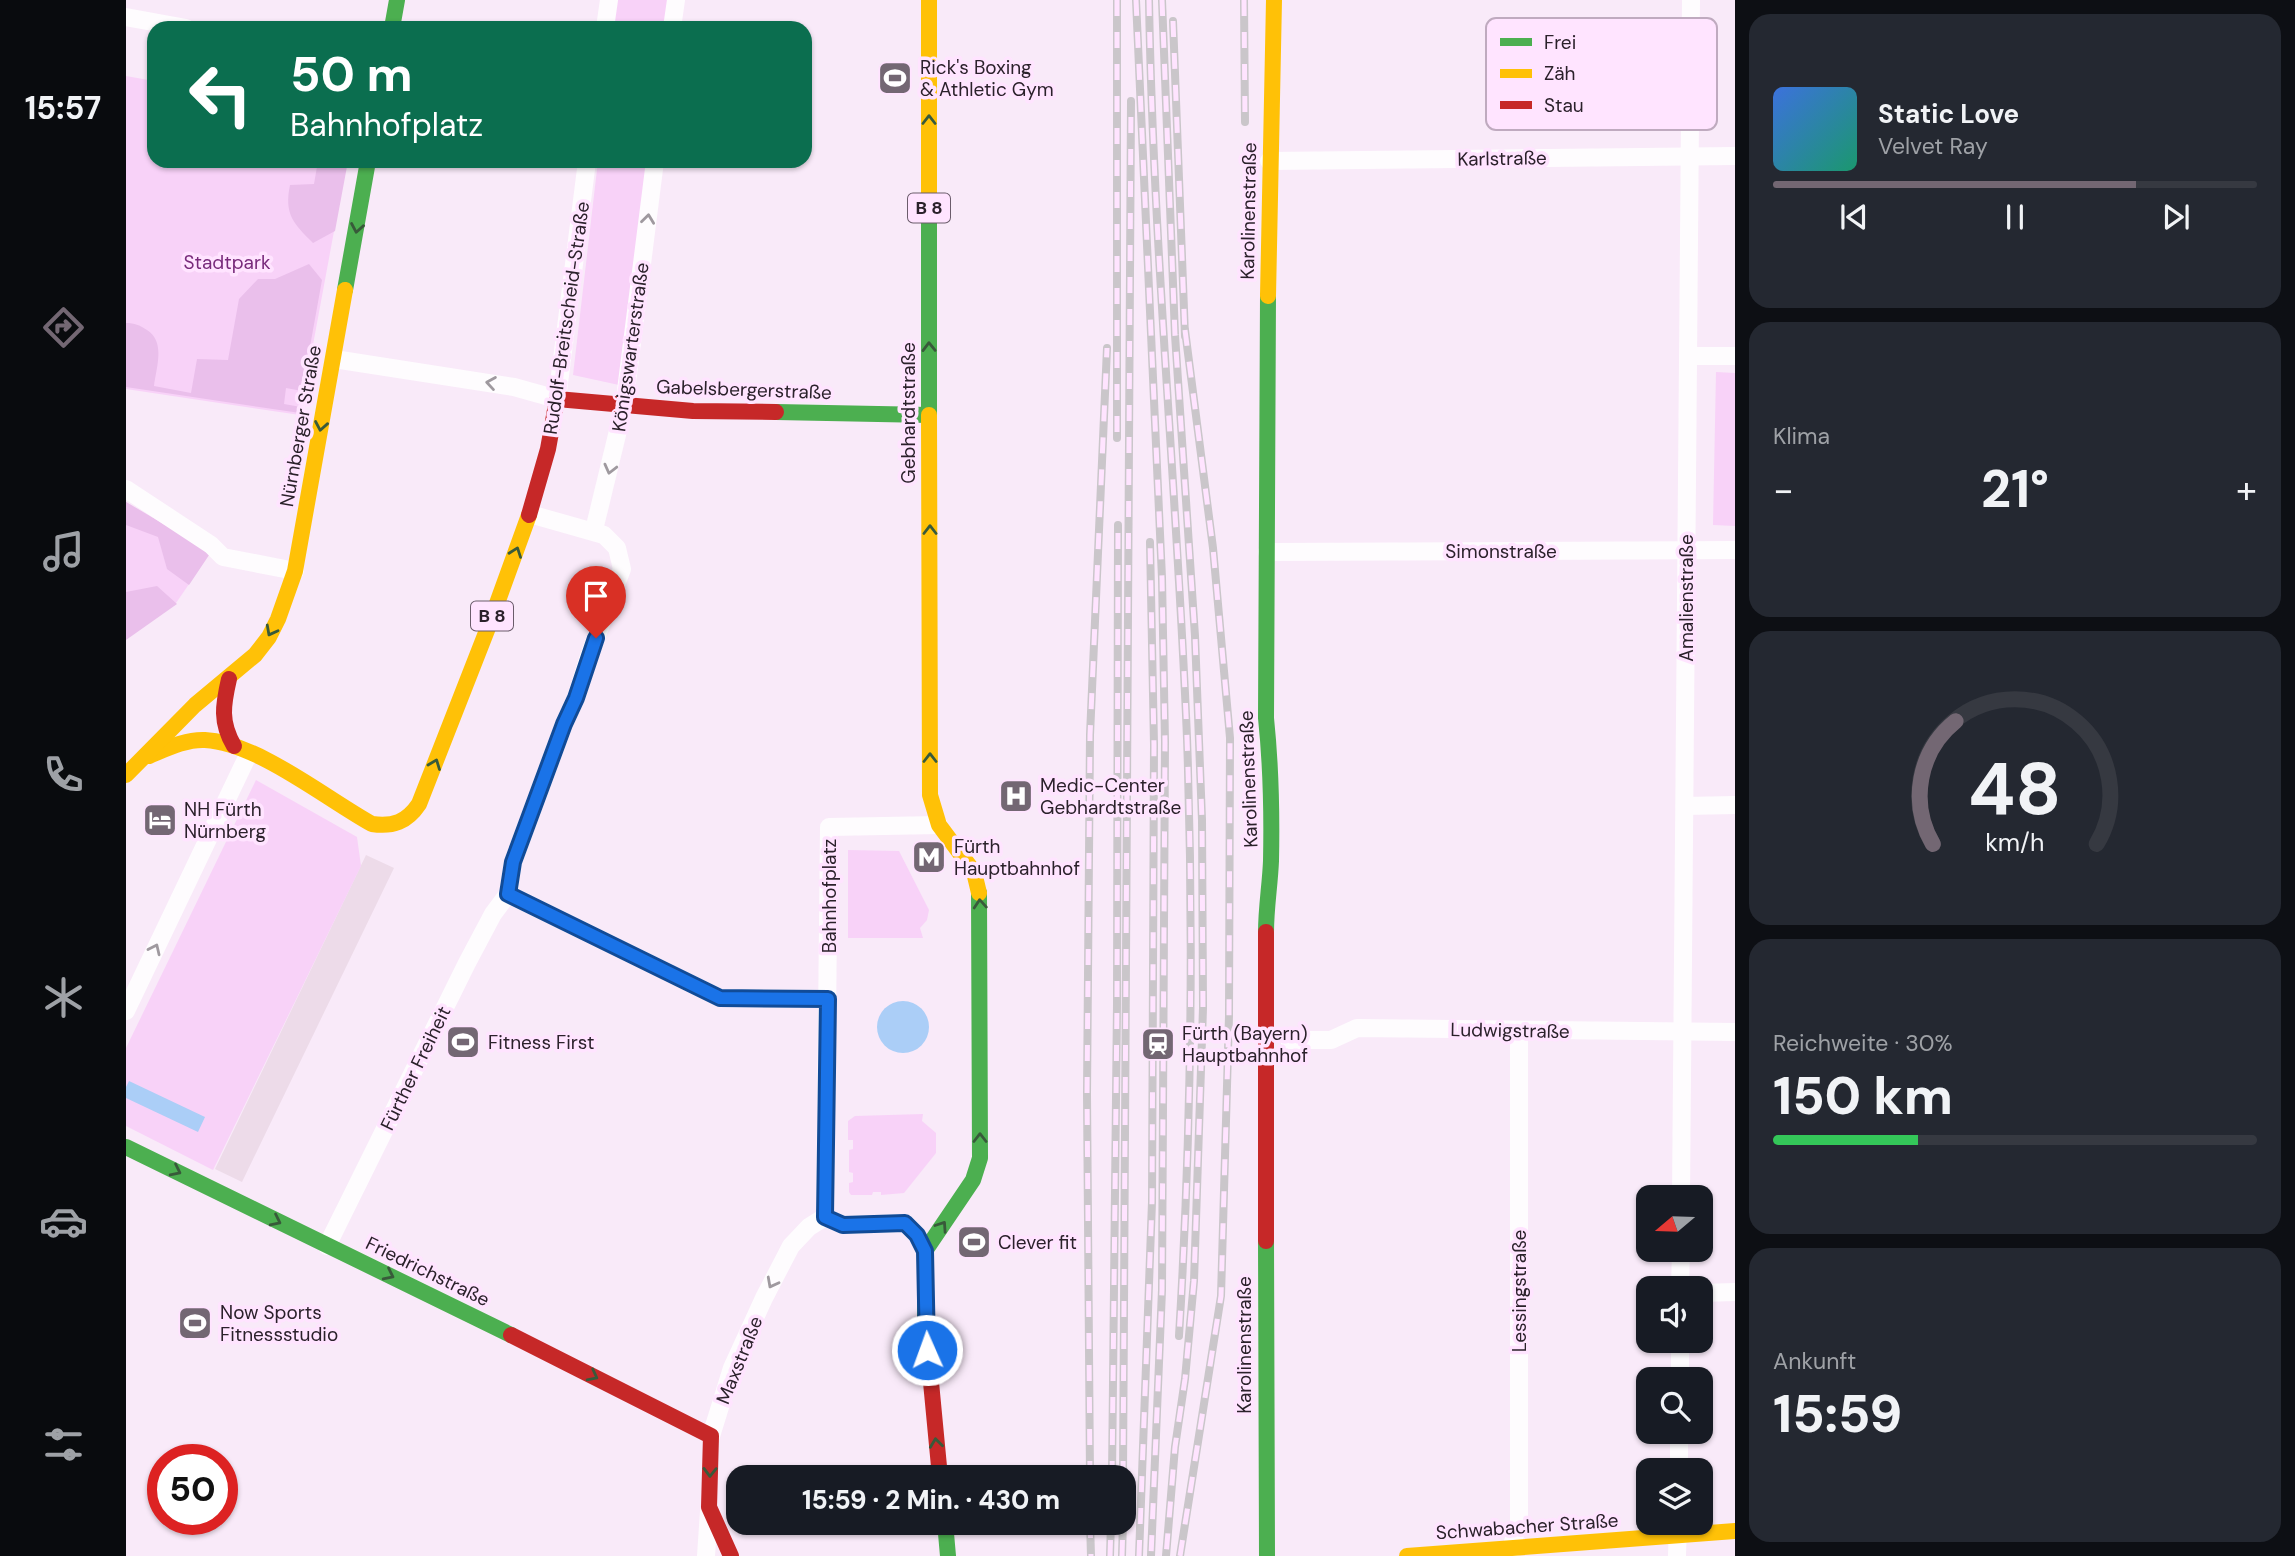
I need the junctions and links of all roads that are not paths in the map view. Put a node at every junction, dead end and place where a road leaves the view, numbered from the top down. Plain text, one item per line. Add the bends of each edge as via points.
1 (397, 0) edge
2 (609, 0) edge
3 (676, 0) edge
4 (929, 0) edge
5 (1274, 0) edge
6 (1690, 0) edge
7 (126, 17) edge
8 (1690, 18) edge
9 (148, 21) edge
10 (393, 21) edge
11 (606, 21) edge
12 (673, 21) edge
13 (1690, 130) edge
14 (1690, 156) junction
15 (1735, 156) edge
16 (1269, 161) junction
17 (367, 168) edge
18 (586, 168) edge
19 (654, 168) edge
20 (1689, 356) junction
21 (1735, 356) edge
22 (334, 359) junction
23 (557, 399) junction
24 (624, 406) junction
25 (929, 415) junction
26 (126, 489) edge
27 (530, 514) junction
28 (594, 530) junction
29 (1686, 550) junction
30 (1735, 550) edge
31 (1267, 552) junction
32 (295, 571) junction
33 (229, 679) junction
34 (241, 750) junction
35 (149, 756) junction
36 (126, 775) edge
37 (1735, 805) edge
38 (1685, 806) junction
39 (939, 825) junction
40 (508, 894) junction
41 (828, 999) junction
42 (126, 1011) edge
43 (1519, 1031) junction
44 (1682, 1032) junction
45 (1735, 1032) edge
46 (1289, 1040) dead end
47 (126, 1146) edge
48 (1681, 1185) edge
49 (825, 1217) junction
50 (327, 1246) junction
51 (925, 1251) junction
52 (1735, 1292) edge
53 (1713, 1293) edge
54 (711, 1436) junction
55 (939, 1465) edge
56 (709, 1507) junction
57 (1713, 1530) edge
58 (1735, 1531) edge
59 (946, 1535) edge
60 (1636, 1535) edge
61 (1678, 1535) edge
62 (1510, 1553) edge
63 (706, 1556) edge
64 (731, 1556) edge
65 (948, 1556) edge
66 (1267, 1556) edge
67 (1407, 1556) edge
68 (1677, 1556) edge

1 - 10 main road
2 - 11 street
3 - 12 street
25 -> 4 main road, Gebhardtstraße / B 8
5 - 16 main road, Karolinenstraße
6 - 8 street, Amalienstraße
7 - 9 street
13 - 14 street, Amalienstraße
14 - 15 street, Karlstraße
14 - 16 street, Karlstraße
14 - 20 street, Amalienstraße
16 - 31 main road, Karolinenstraße
17 -> 22 main road, Nürnberger Straße / B 8
18 - 23 street, Rudolf-Breitscheid-Straße
24 -> 19 street, Königswarterstraße
20 - 21 street
20 - 29 street, Amalienstraße
23 -> 22 street via 514,387
22 -> 32 main road, Nürnberger Straße / B 8
23 - 24 main road, Gabelsbergerstraße
23 - 27 main road, Rudolf-Breitscheid-Straße / B 8
24 - 25 main road, Gabelsbergerstraße
24 -> 28 street, Königswarterstraße
39 -> 25 main road, Gebhardtstraße via 930,795
26 - 32 street via 223,556
27 - 28 street
34 -> 27 main road, Rudolf-Breitscheid-Straße / B 8 via 365,820 381,826 412,816
28 - 40 street via 617,548 622,569 513,862
29 - 30 street, Simonstraße
29 - 31 street, Simonstraße
29 - 38 street, Amalienstraße
31 - 66 main road, Karolinenstraße via 1266,718 1272,777 1265,995
32 -> 33 main road, Nürnberger Straße / B 8 via 263,645
33 - 34 main road via 221,711 224,730
33 - 35 main road, B 8 via 188,712
34 - 35 main road, B 8 via 221,741 191,741
42 -> 34 street
35 - 36 main road, B 8
37 - 38 street
38 - 44 street, Amalienstraße
39 - 41 street, Bahnhofplatz via 829,827
51 -> 39 main road via 973,1180 980,1158 980,897 974,872
40 - 41 street via 720,998
40 - 50 street, Fürther Freiheit via 492,914
41 - 49 street, Bahnhofplatz
43 - 44 street, Ludwigstraße
43 - 46 street, Ludwigstraße via 1357,1028 1331,1040
43 - 62 street, Lessingstraße via 1519,1521
44 - 45 street, Ludwigstraße
44 - 48 street, Amalienstraße
47 -> 50 main road, Friedrichstraße
49 - 51 street via 843,1225 905,1223
49 -> 54 street, Maxstraße via 791,1246 732,1368
50 -> 54 main road, Friedrichstraße
55 -> 51 main road via 926,1344
52 - 53 street
54 -> 56 main road, Maxstraße
56 - 63 street, Maxstraße
56 - 64 main road, Maxstraße
57 - 58 main road, Schwabacher Straße
59 - 65 main road
60 - 62 main road, Schwabacher Straße
61 - 68 street
62 - 67 main road, Schwabacher Straße

